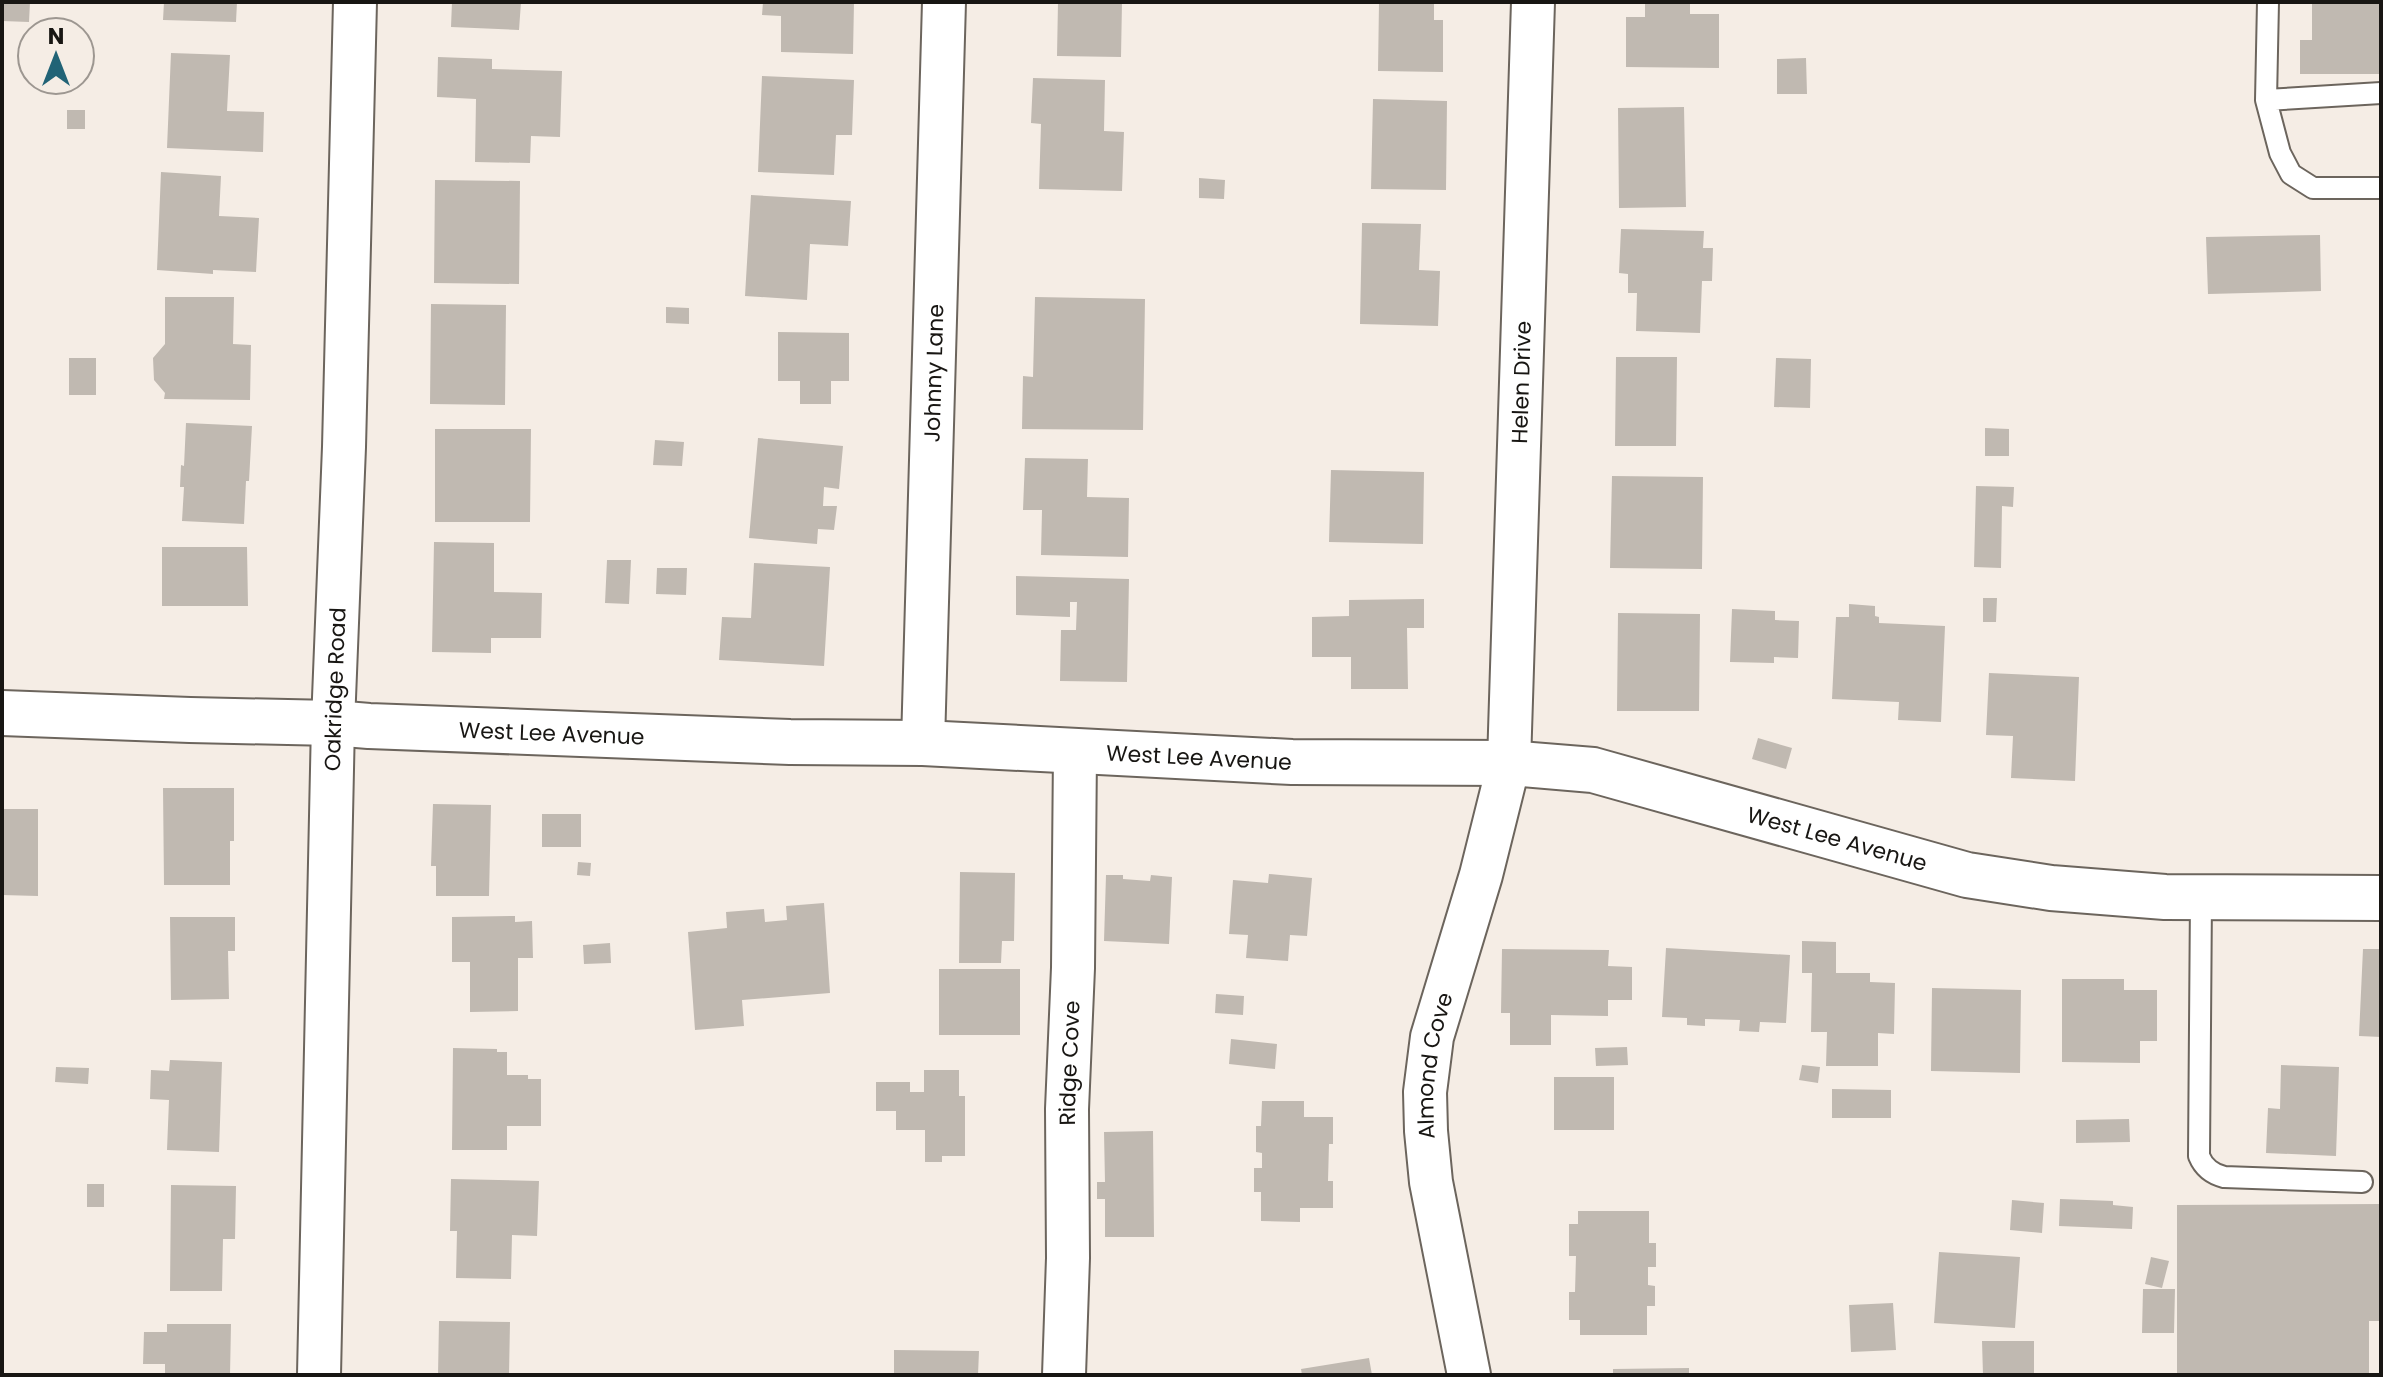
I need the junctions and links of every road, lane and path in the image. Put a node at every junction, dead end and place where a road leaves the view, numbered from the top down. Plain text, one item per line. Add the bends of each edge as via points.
1 (355, 2) edge
2 (944, 2) edge
3 (1533, 2) edge
4 (2268, 2) edge
5 (2381, 93) edge
6 (2266, 100) junction
7 (2381, 188) edge
8 (2, 713) edge
9 (333, 723) junction
10 (923, 743) junction
11 (1075, 752) junction
12 (1509, 763) junction
13 (2201, 897) junction
14 (2381, 898) edge
15 (2362, 1182) dead end
16 (319, 1375) edge
17 (1064, 1375) edge
18 (1469, 1375) edge

1 - 9 street, Oakridge Road
2 - 10 street, Johnny Lane
3 - 12 street, Helen Drive
4 - 6 lane
5 - 6 lane
6 - 7 lane via 2291,174 2313,188
8 - 9 street, West Lee Avenue
9 - 10 street, West Lee Avenue
9 - 16 street, Oakridge Road
10 - 11 street, West Lee Avenue
11 - 12 street, West Lee Avenue via 1292,762
11 - 17 street, Ridge Cove
12 - 13 street, West Lee Avenue via 1593,770 1967,875 2051,888
12 - 18 street, Almond Cove via 1432,1037 1425,1092 1431,1182
13 - 14 street, West Lee Avenue
13 - 15 lane via 2202,1163 2224,1177

